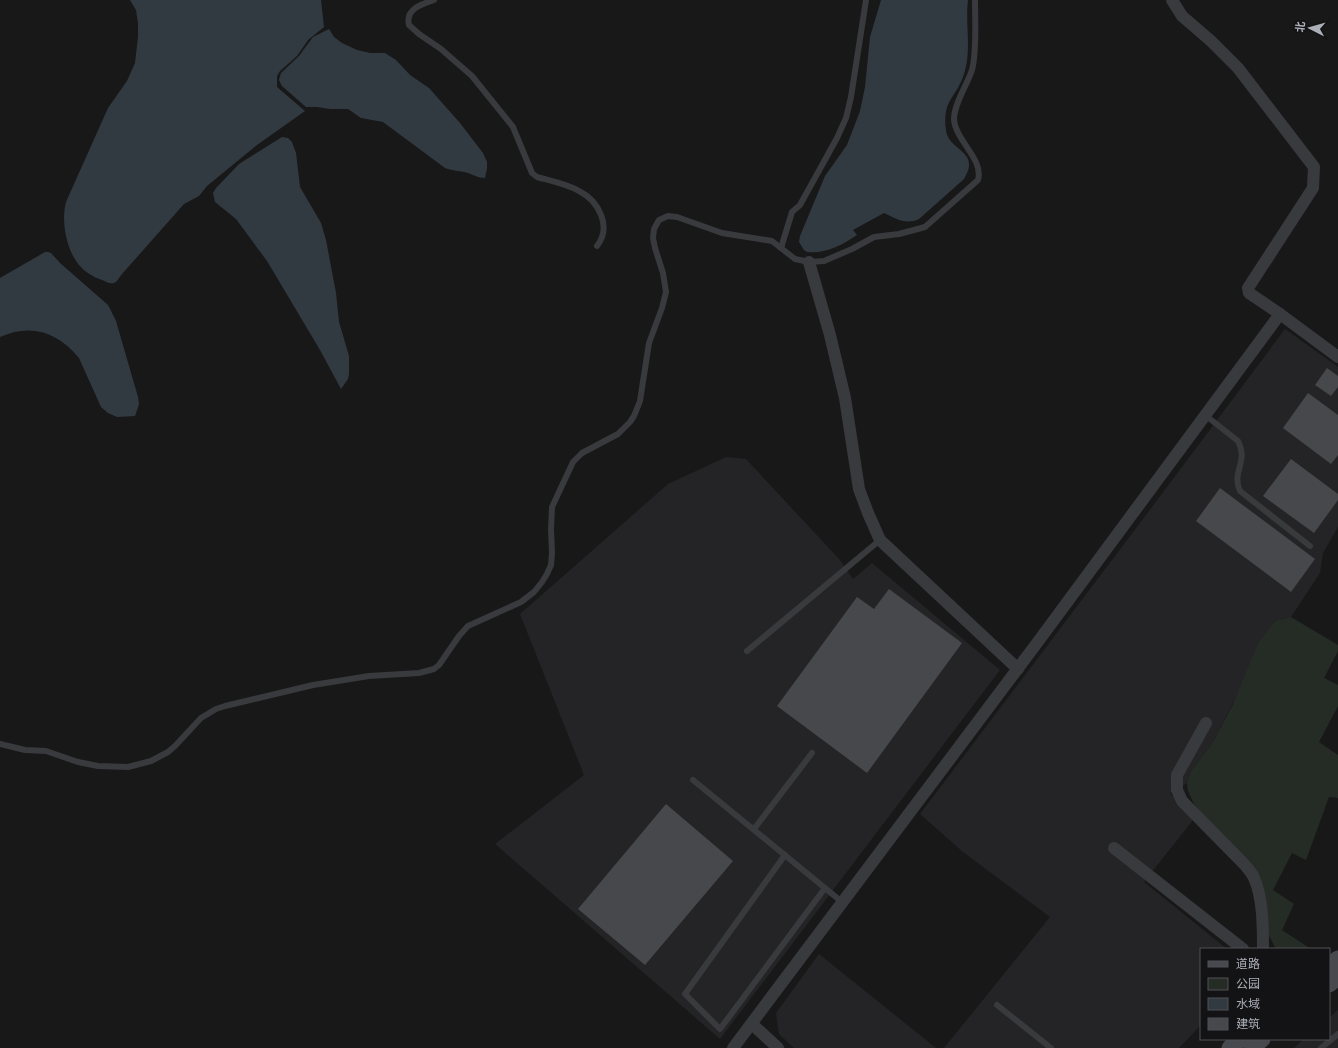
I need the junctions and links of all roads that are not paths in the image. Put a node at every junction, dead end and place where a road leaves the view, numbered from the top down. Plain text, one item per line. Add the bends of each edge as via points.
1 (434, 0) edge
2 (866, 0) edge
3 (975, 0) edge
4 (1172, 0) edge
5 (598, 246) dead end
6 (781, 248) junction
7 (809, 262) junction
8 (1280, 314) junction
9 (1338, 357) edge
10 (1205, 415) junction
11 (880, 540) junction
12 (1310, 546) dead end
13 (747, 651) dead end
14 (1018, 669) junction
15 (1206, 723) dead end
16 (0, 744) edge
17 (812, 753) dead end
18 (693, 780) dead end
19 (754, 829) junction
20 (1114, 848) dead end
21 (785, 855) junction
22 (825, 888) junction
23 (842, 902) junction
24 (1242, 948) edge
25 (1263, 948) edge
26 (1338, 959) edge
27 (1330, 965) edge
28 (1338, 977) edge
29 (1330, 983) edge
30 (997, 1005) dead end
31 (752, 1024) junction
32 (1338, 1034) edge
33 (1239, 1040) edge
34 (1261, 1040) edge
35 (734, 1048) edge
36 (778, 1048) edge
37 (1051, 1048) edge
38 (1230, 1048) edge
39 (1252, 1048) edge
40 (1321, 1048) edge

1 - 5 lane via 420,4 412,10 409,25 472,76 513,127 532,173 580,191 597,206 602,214 604,228
2 - 6 lane via 846,118 800,205 792,212
3 - 7 lane via 972,70 954,118 957,131 977,165 978,180 925,227 874,237 824,261
4 - 8 street via 1182,16 1238,68 1314,167 1313,188 1248,288 1249,293
6 - 7 lane via 795,259
6 - 16 lane via 772,241 722,233 677,217 668,216 659,220 653,238 666,292 648,343 640,401 634,416 618,434 582,453 573,462 552,507 551,565 542,582 521,602 468,626 434,669 419,673 369,676 313,684 225,706 201,718 168,752 140,764 98,766 46,751 25,750
7 - 11 street via 842,385 859,489
8 - 9 street
8 - 10 street
10 - 12 lane via 1241,446 1242,459 1237,476 1240,491
10 - 14 street
11 - 13 lane
11 - 14 street
14 - 23 street
15 - 25 street via 1177,775 1177,790 1182,801 1254,877 1261,911
17 - 19 lane
18 - 19 lane
19 - 21 lane
20 - 24 street
21 - 22 lane
21 - 22 lane via 685,994 720,1029
22 - 23 lane
23 - 31 street
26 - 27 main road
28 - 29 main road
30 - 37 lane
31 - 35 street
31 - 36 street
32 - 40 lane
33 - 38 main road
34 - 39 main road

